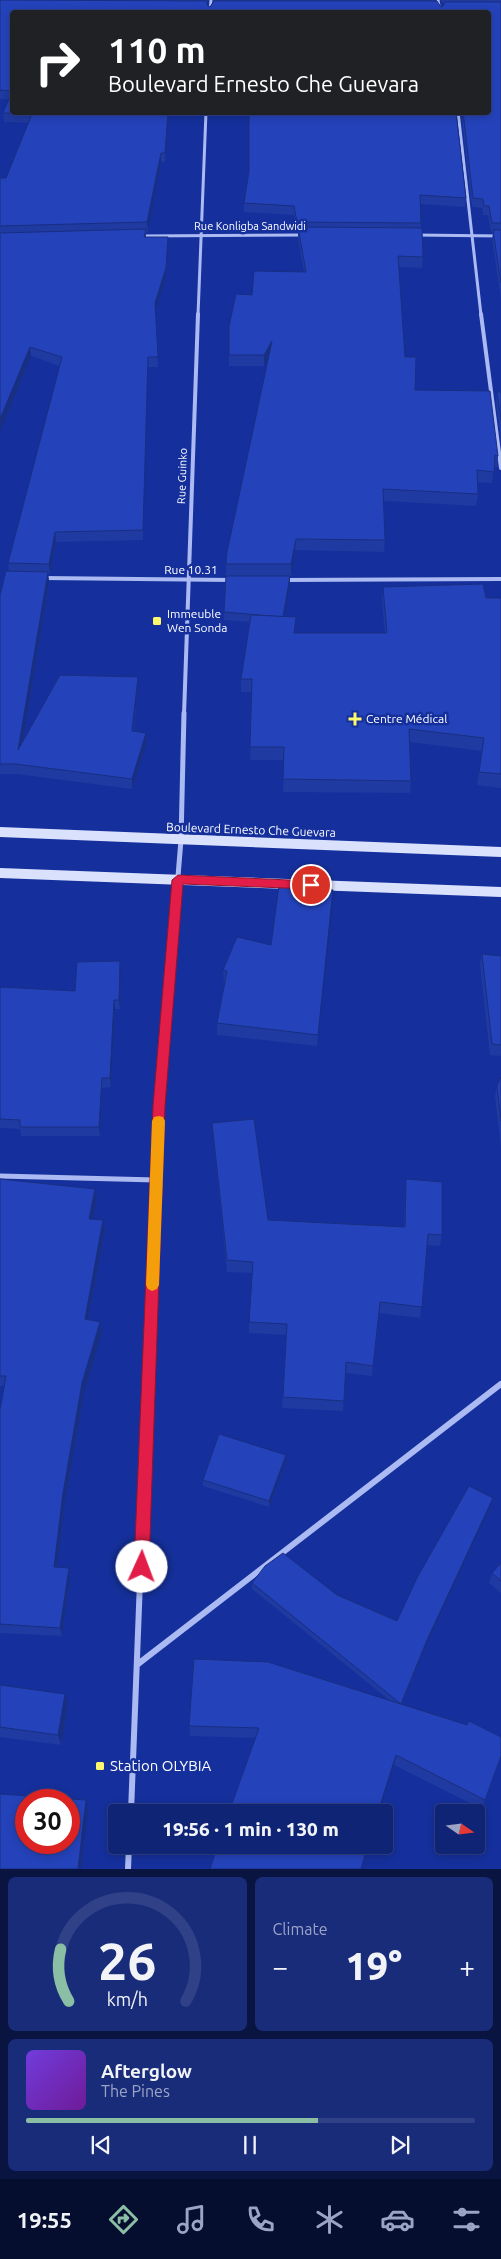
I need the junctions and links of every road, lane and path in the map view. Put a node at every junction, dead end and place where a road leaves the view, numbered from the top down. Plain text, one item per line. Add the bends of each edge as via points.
1 (211, 0) edge
2 (438, 0) edge
3 (201, 6) edge
4 (210, 6) junction
5 (220, 7) edge
6 (430, 7) edge
7 (440, 7) junction
8 (448, 7) edge
9 (210, 10) edge
10 (206, 115) edge
11 (458, 115) edge
12 (200, 234) junction
13 (306, 235) edge
14 (413, 235) edge
15 (471, 235) junction
16 (134, 236) edge
17 (501, 236) edge
18 (501, 468) edge
19 (40, 578) edge
20 (501, 579) edge
21 (187, 580) junction
22 (236, 580) edge
23 (276, 580) edge
24 (0, 832) edge
25 (181, 840) junction
26 (501, 852) edge
27 (0, 873) edge
28 (178, 880) junction
29 (501, 892) edge
30 (0, 1176) edge
31 (156, 1180) junction
32 (501, 1384) edge
33 (138, 1664) junction
34 (131, 1804) edge
35 (129, 1854) edge
36 (128, 1869) edge

1 - 4 street
2 - 7 street
3 - 4 street
4 - 5 street
4 - 9 street
6 - 7 street
7 - 8 street
10 - 12 street, Rue Guinko
11 - 15 street
12 - 13 street, Rue Konligba Sandwidi
12 - 16 street, Rue Konligba Sandwidi
12 - 21 street, Rue Guinko
14 - 15 street
15 - 17 street
15 - 18 street
19 - 21 street, Rue 10.31
20 - 23 street
21 - 22 street, Rue 10.31
21 - 25 street, Rue Guinko
24 - 25 main road, Boulevard Ernesto Che Guevara
25 - 26 main road, Boulevard Ernesto Che Guevara
25 - 28 street, Rue Guinko
27 - 28 main road
28 - 29 main road
28 - 31 street, Rue Guinko
30 - 31 street
31 - 33 street, Rue Guinko
32 - 33 street
33 - 34 street, Rue Guinko
35 - 36 street

